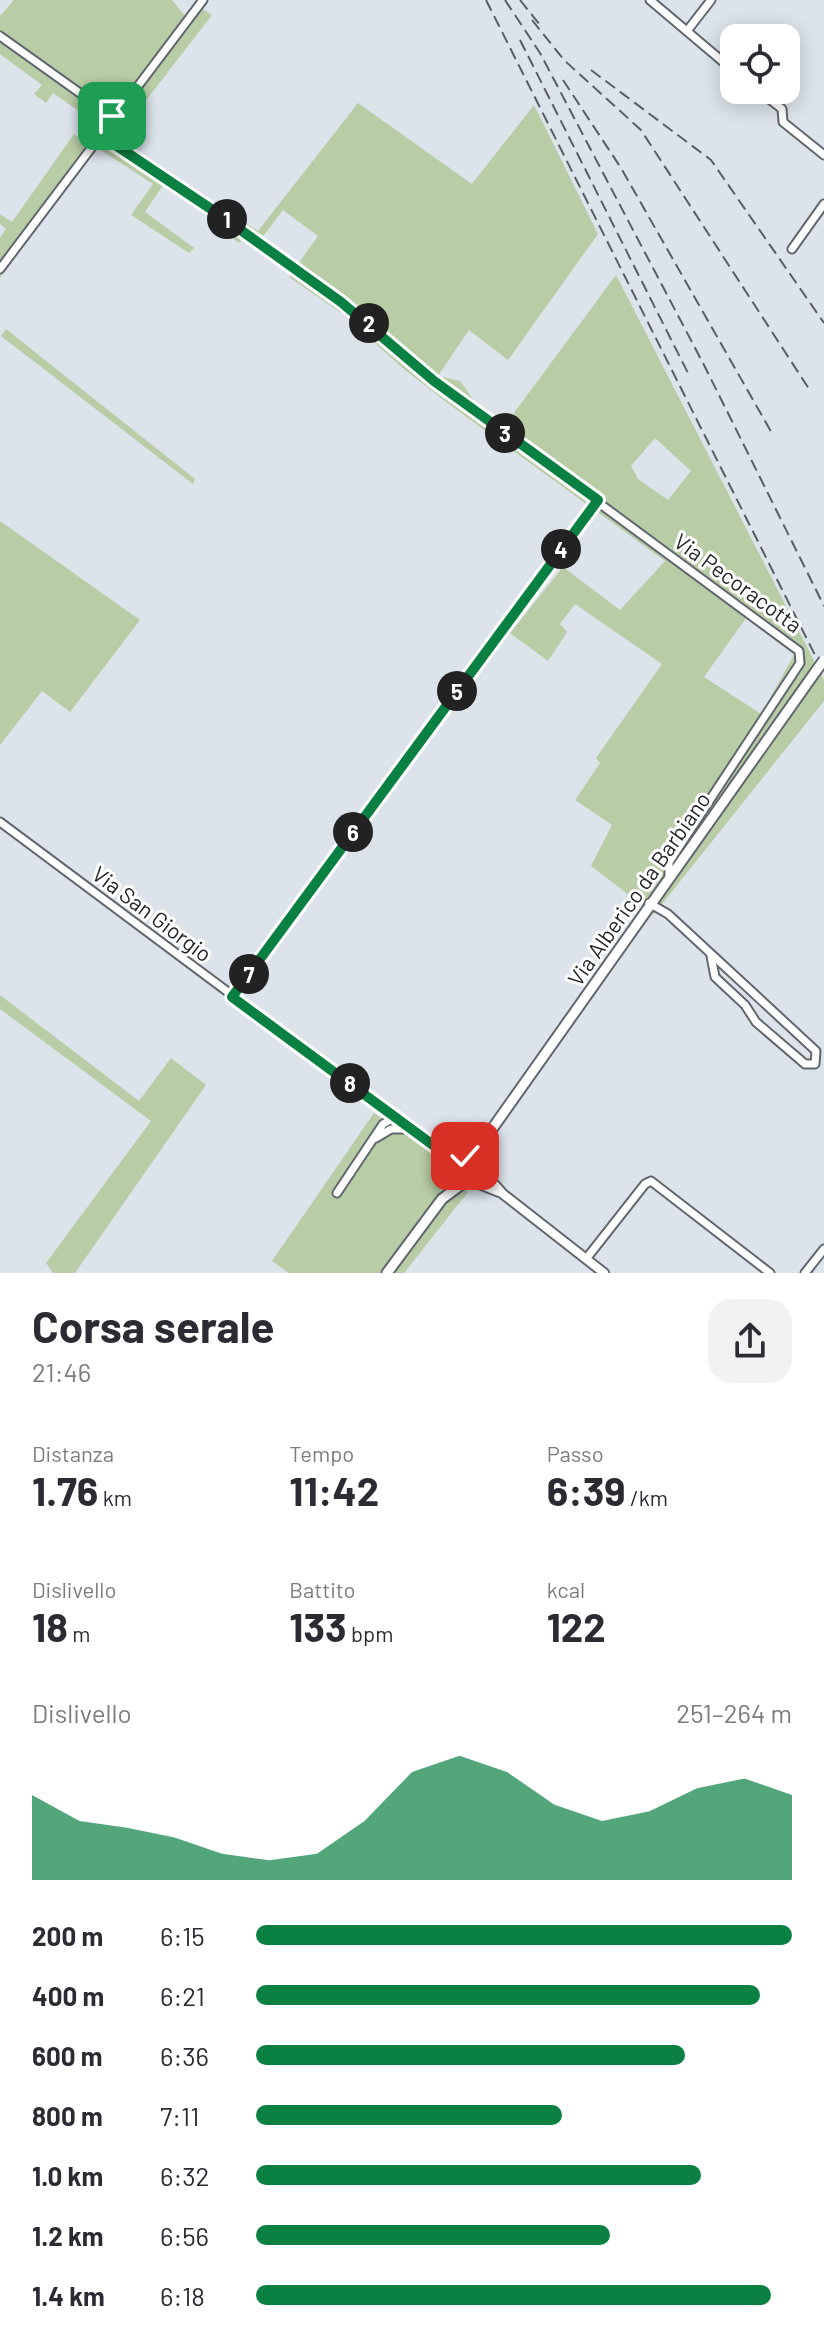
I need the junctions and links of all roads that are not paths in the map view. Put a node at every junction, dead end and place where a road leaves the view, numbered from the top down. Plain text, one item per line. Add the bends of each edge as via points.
1 (203, 0) edge
2 (650, 0) edge
3 (711, 0) edge
4 (687, 31) junction
5 (0, 36) edge
6 (720, 59) edge
7 (776, 104) edge
8 (112, 116) junction
9 (99, 134) junction
10 (824, 155) edge
11 (824, 204) edge
12 (792, 249) dead end
13 (0, 269) edge
14 (598, 500) junction
15 (824, 660) edge
16 (0, 822) edge
17 (669, 877) junction
18 (649, 903) junction
19 (711, 956) junction
20 (232, 997) junction
21 (382, 1107) junction
22 (396, 1117) junction
23 (383, 1124) junction
24 (393, 1128) junction
25 (412, 1129) junction
26 (374, 1139) junction
27 (485, 1139) junction
28 (437, 1148) junction
29 (464, 1156) junction
30 (478, 1165) junction
31 (454, 1171) junction
32 (467, 1180) junction
33 (337, 1193) dead end
34 (503, 1194) junction
35 (442, 1199) junction
36 (824, 1249) edge
37 (586, 1259) junction
38 (387, 1273) edge
39 (604, 1273) edge
40 (770, 1273) edge
41 (805, 1273) edge

1 - 8 street
2 - 4 street
3 - 4 street
4 - 6 street
5 - 8 street
7 - 10 street via 783,122
8 - 9 street
9 - 13 street
9 - 14 street via 341,302 434,381
11 - 12 street
14 - 17 street, Via Pecoracotta via 801,657 669,862
14 - 20 street
15 - 17 main road, Via Alberico da Barbiano, bridge
16 - 20 street, Via San Giorgio
17 - 18 main road, Via Alberico da Barbiano
18 - 19 street
18 - 27 main road, Via Alberico da Barbiano
19 - 19 street via 715,977 756,1022 805,1064 815,1064 816,1051
20 - 21 street, Via San Giorgio
21 - 22 street, Via San Giorgio
21 - 23 street
22 - 23 street
22 - 24 street
22 - 25 street, Via San Giorgio
23 - 26 street
24 - 25 street
24 - 26 street
25 - 28 street, Via San Giorgio
26 - 33 street
27 - 29 main road, Via Alberico da Barbiano
27 - 30 main road, Via Alberico da Barbiano
28 - 29 street, Via San Giorgio
28 - 31 street, Via San Giorgio
29 - 30 main road
29 - 31 main road via 455,1161
30 - 32 main road
30 - 34 street
31 - 32 main road
31 - 35 main road
32 - 34 street
32 - 35 main road
34 - 37 street
35 - 38 main road
36 - 41 street
37 - 39 street
37 - 40 street via 651,1181

